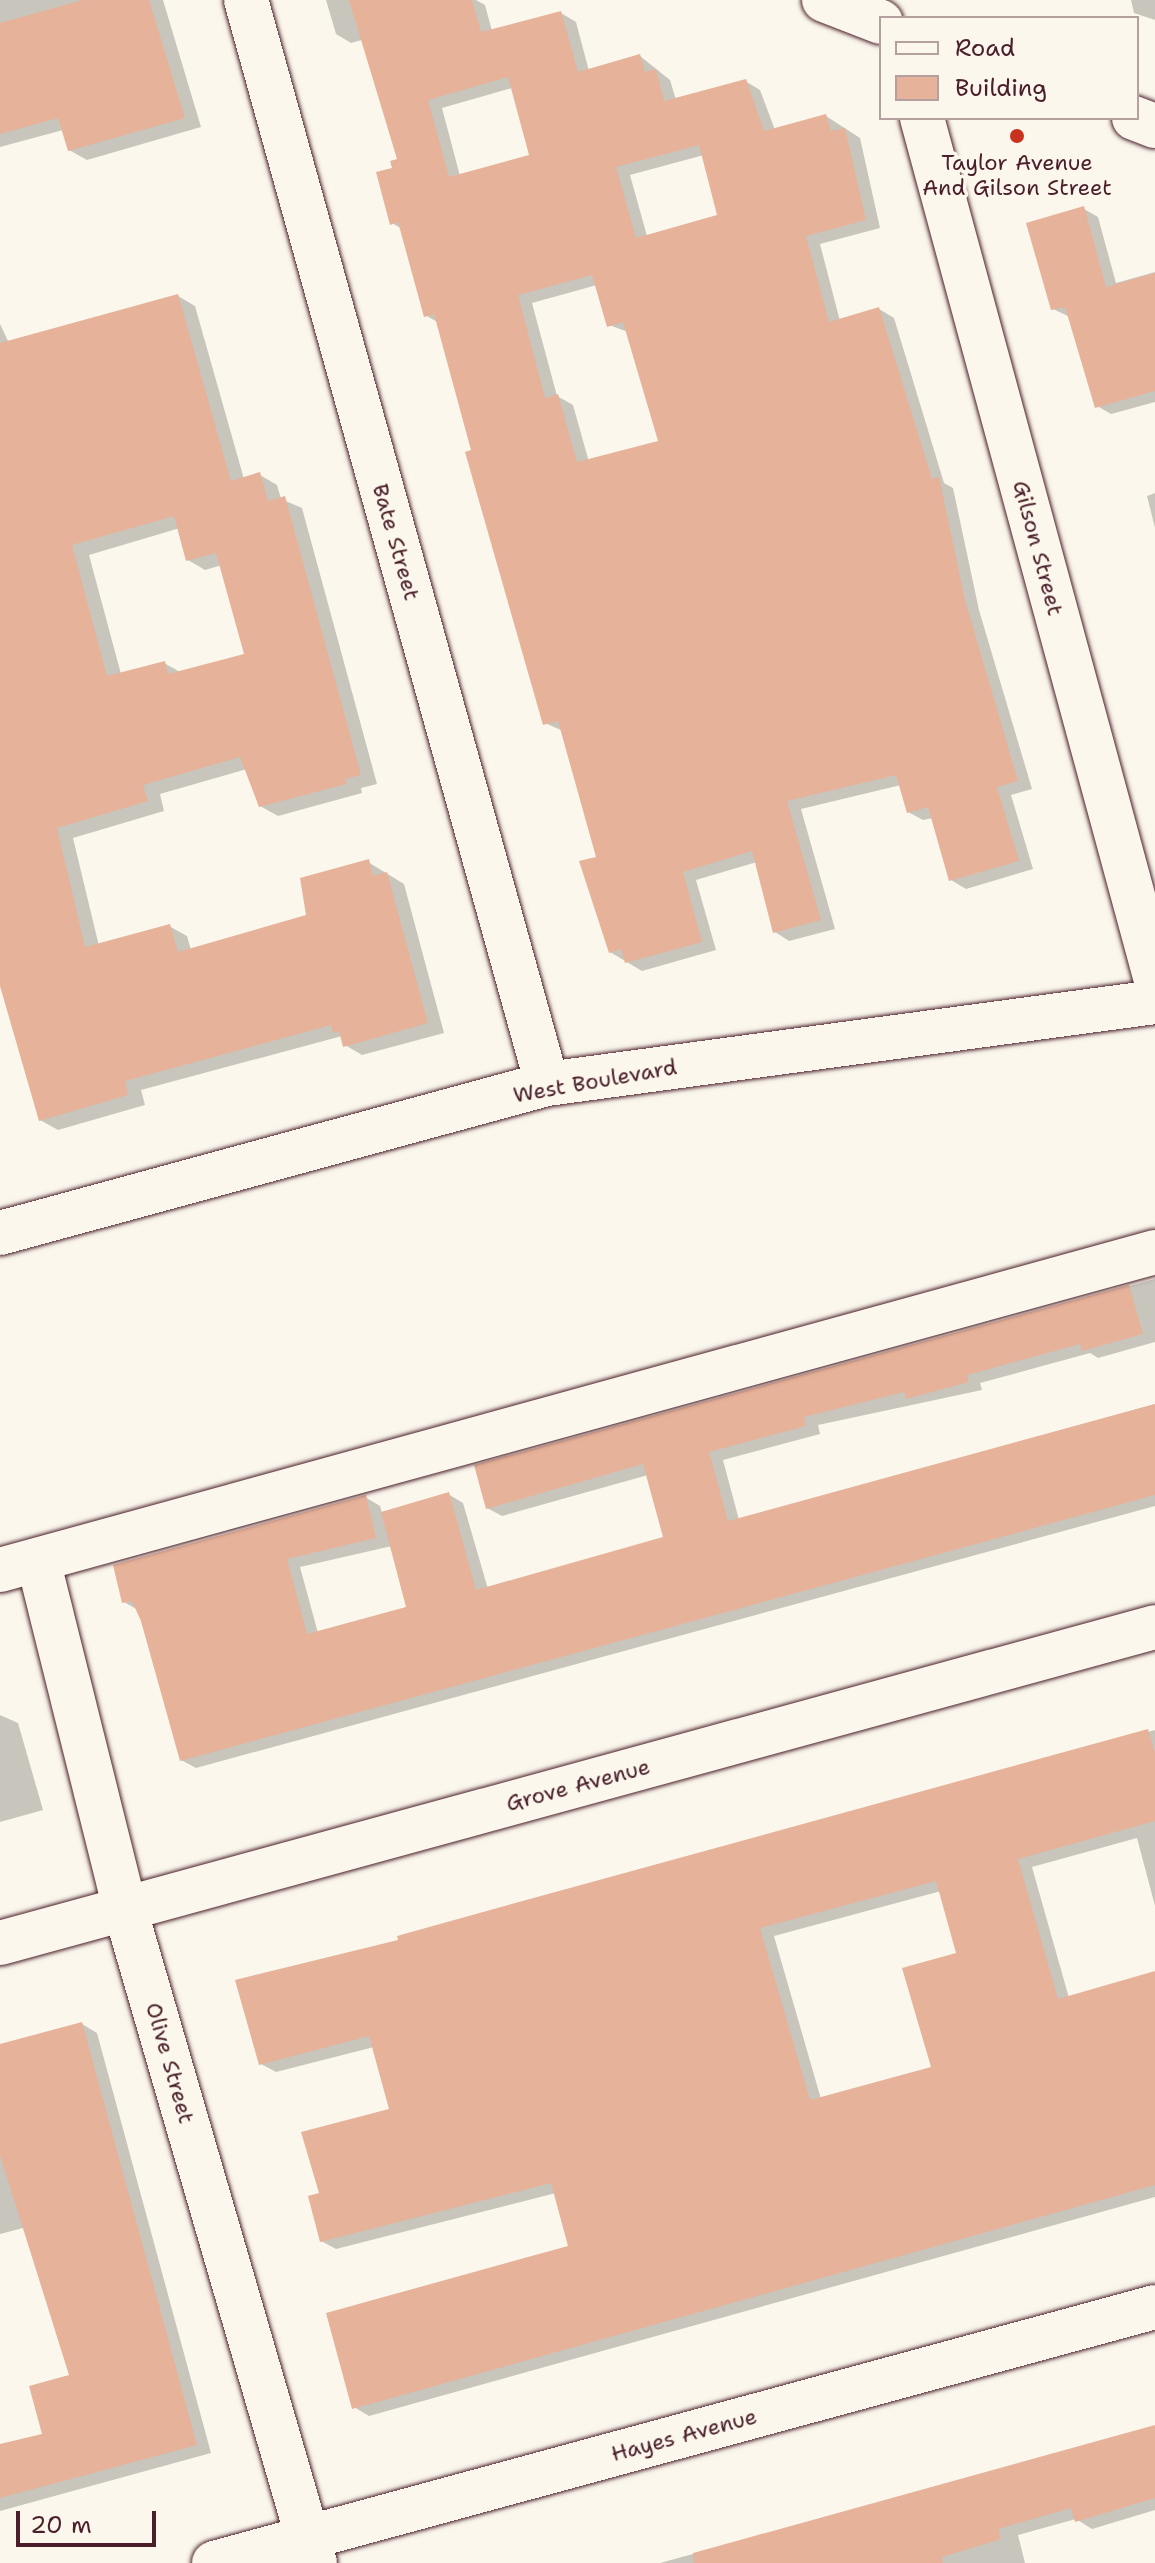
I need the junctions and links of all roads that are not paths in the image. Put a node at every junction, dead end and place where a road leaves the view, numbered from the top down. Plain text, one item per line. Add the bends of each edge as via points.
1 (246, 0) edge
2 (824, 0) edge
3 (879, 21) edge
4 (923, 120) edge
5 (1155, 977) edge
6 (1155, 1002) edge
7 (547, 1084) junction
8 (0, 1233) edge
9 (1155, 1252) edge
10 (19, 1565) edge
11 (1155, 1627) edge
12 (125, 1909) junction
13 (0, 1943) edge
14 (1155, 2307) edge
15 (311, 2550) edge
16 (214, 2563) edge

1 - 7 street, Bate Street
2 - 3 street
4 - 5 street, Gilson Street
6 - 7 street, West Boulevard
7 - 8 street, West Boulevard
9 - 10 street
10 - 12 street, Olive Street
11 - 12 street, Grove Avenue
12 - 13 street, Grove Avenue
12 - 15 street, Olive Street
14 - 15 street, Hayes Avenue
15 - 16 street, Hayes Avenue

